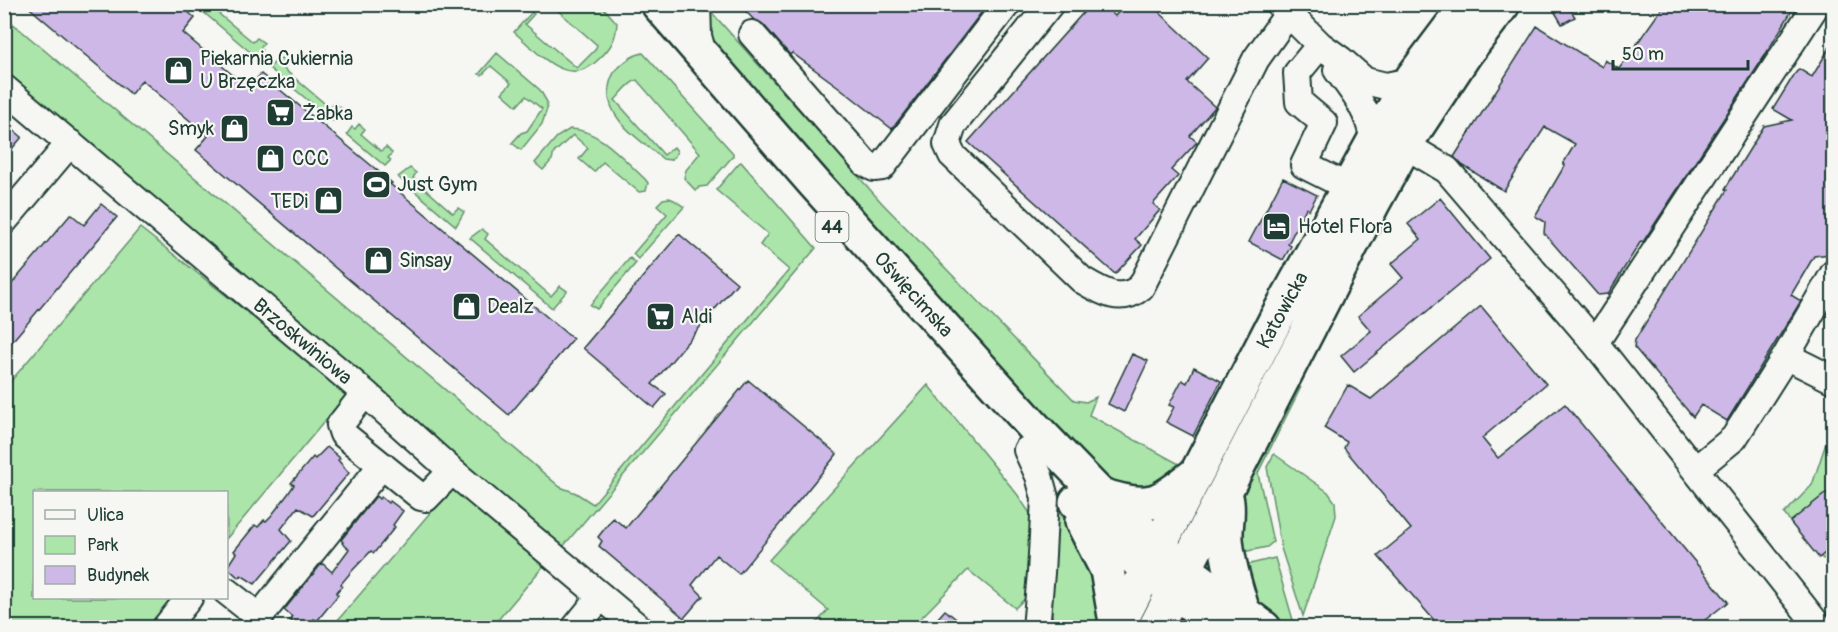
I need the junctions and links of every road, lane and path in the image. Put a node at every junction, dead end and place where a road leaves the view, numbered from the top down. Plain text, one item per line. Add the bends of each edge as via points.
1 (635, 4) edge
2 (658, 4) edge
3 (697, 4) edge
4 (1007, 4) edge
5 (1050, 4) edge
6 (1468, 4) edge
7 (1503, 4) edge
8 (1817, 4) edge
9 (1283, 9) edge
10 (752, 34) dead end
11 (1320, 45) junction
12 (704, 57) junction
13 (1413, 77) junction
14 (4, 88) edge
15 (70, 143) junction
16 (1390, 143) junction
17 (1350, 188) junction
18 (4, 221) edge
19 (1833, 273) edge
20 (1595, 342) junction
21 (1786, 356) junction
22 (1833, 380) edge
23 (365, 393) junction
24 (1027, 450) junction
25 (382, 465) junction
26 (1696, 469) junction
27 (452, 471) junction
28 (1197, 473) junction
29 (1065, 490) junction
30 (1225, 493) junction
31 (1100, 495) junction
32 (1153, 558) junction
33 (1179, 579) junction
34 (228, 593) edge
35 (601, 596) junction
36 (187, 599) edge
37 (1243, 622) edge
38 (165, 627) edge
39 (575, 627) edge
40 (639, 627) edge
41 (1036, 627) edge
42 (1117, 627) edge
43 (1155, 627) edge
44 (1820, 627) edge

1 - 24 main road, Oświęcimska / 44
2 - 12 main road, Oświęcimska / 44
3 - 12 street via 698,36
4 - 10 street via 882,167 874,168 865,163
5 - 9 street via 953,124 947,144 952,155 1082,280 1100,291 1124,297 1141,288
6 - 13 main road, Katowicka
7 - 16 main road, Katowicka
8 - 20 street
9 - 11 street
11 - 13 street via 1374,85 1401,83
11 - 16 street via 1363,105 1371,125
11 - 17 street via 1297,73 1299,102 1324,123 1304,165
12 - 31 main road, Oświęcimska / 44 via 1027,419
13 - 16 main road, Katowicka
14 - 15 street, Brzoskwiniowa
15 - 18 street
15 - 23 street, Brzoskwiniowa
16 - 17 main road, Katowicka
16 - 20 street via 1447,170
16 - 30 main road, Katowicka via 1348,249
17 - 28 main road, Katowicka via 1275,321
19 - 21 street
20 - 26 street
21 - 22 street
21 - 26 street via 1734,438
23 - 25 street via 340,425 344,434
23 - 27 street, Brzoskwiniowa
24 - 29 main road, Oświęcimska / 44
24 - 41 street via 1045,498
25 - 27 street via 426,498
25 - 34 street via 259,616
26 - 44 street
27 - 35 street, Brzoskwiniowa
28 - 31 main road via 1150,503
28 - 32 main road, Katowicka
29 - 32 main road, Oświęcimska / 44
29 - 42 main road via 1107,570
30 - 33 main road, Katowicka
30 - 37 main road via 1229,506 1228,563
31 - 32 main road, Oświęcimska / 44
32 - 33 main road, 44
32 - 42 main road, Katowicka
33 - 37 main road, 44
33 - 43 main road, Katowicka
35 - 39 street
35 - 40 street, Brzoskwiniowa
36 - 38 street

